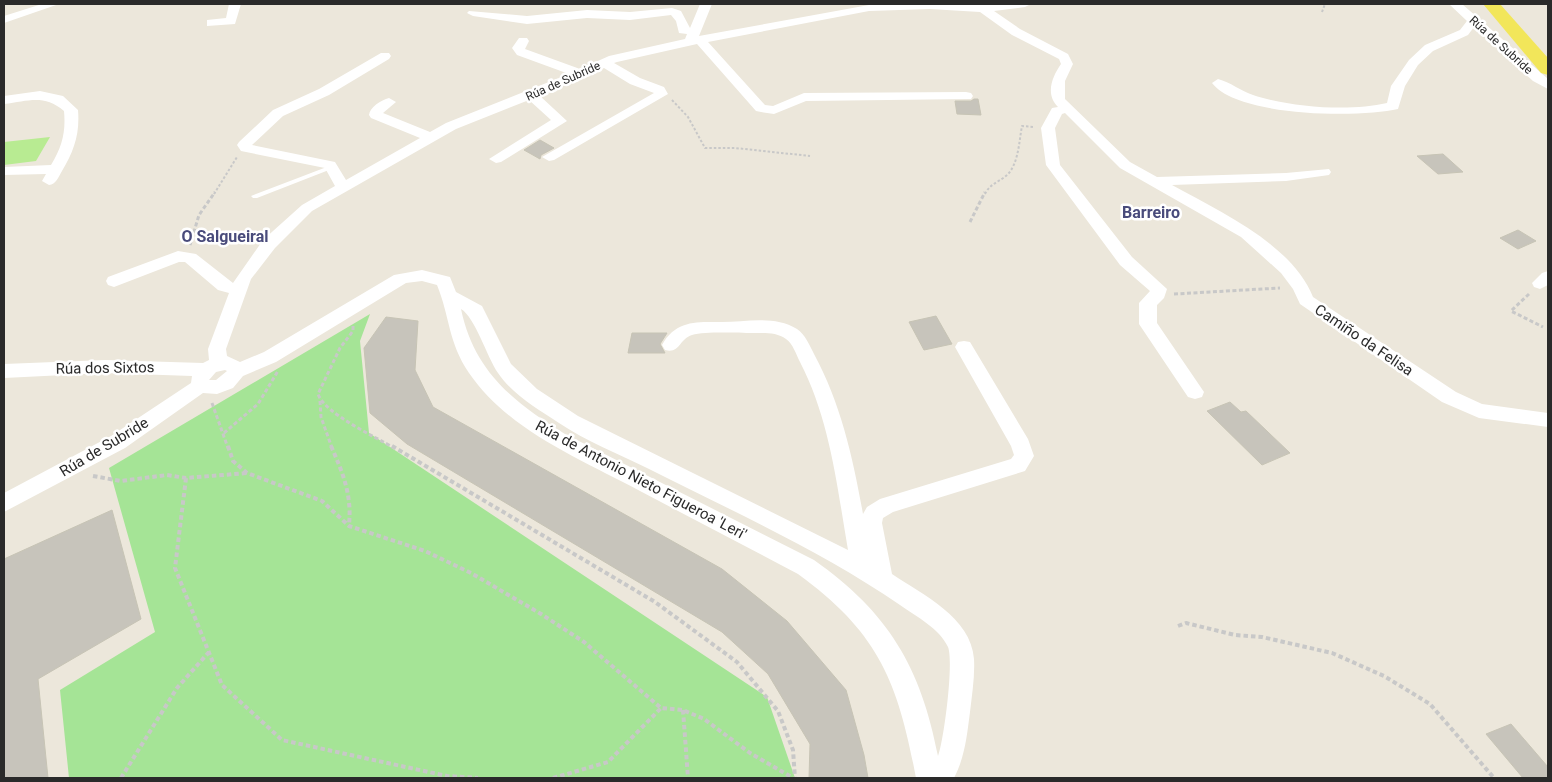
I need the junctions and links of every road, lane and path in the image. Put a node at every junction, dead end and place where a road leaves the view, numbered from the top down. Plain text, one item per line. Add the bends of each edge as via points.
1 (53, 4) edge
2 (235, 4) edge
3 (706, 4) edge
4 (1025, 4) edge
5 (1325, 4) edge
6 (1455, 4) edge
7 (1491, 4) edge
8 (988, 7) edge
9 (1322, 12) dead end
10 (473, 13) dead end
11 (4, 20) edge
12 (211, 23) dead end
13 (1477, 23) junction
14 (695, 38) junction
15 (523, 41) dead end
16 (385, 56) dead end
17 (605, 63) junction
18 (1548, 69) edge
19 (580, 74) junction
20 (1218, 83) dead end
21 (1548, 84) edge
22 (661, 94) junction
23 (531, 95) junction
24 (966, 96) dead end
25 (4, 100) edge
26 (389, 102) dead end
27 (1066, 109) junction
28 (1048, 128) junction
29 (429, 136) junction
30 (245, 146) junction
31 (810, 156) dead end
32 (550, 157) dead end
33 (496, 159) dead end
34 (332, 167) junction
35 (4, 171) edge
36 (1324, 172) dead end
37 (1152, 181) junction
38 (344, 186) junction
39 (255, 196) dead end
40 (970, 222) dead end
41 (184, 256) junction
42 (1544, 280) edge
43 (114, 281) dead end
44 (1301, 287) junction
45 (238, 290) junction
46 (1158, 294) junction
47 (450, 296) junction
48 (353, 318) dead end
49 (1543, 327) dead end
50 (671, 345) dead end
51 (964, 347) dead end
52 (281, 367) dead end
53 (4, 371) edge
54 (215, 372) junction
55 (1195, 392) dead end
56 (320, 400) junction
57 (212, 403) dead end
58 (1548, 420) edge
59 (224, 433) junction
60 (88, 474) dead end
61 (247, 474) junction
62 (186, 478) junction
63 (4, 503) edge
64 (349, 526) junction
65 (862, 569) junction
66 (882, 580) junction
67 (1178, 626) dead end
68 (209, 652) junction
69 (661, 708) junction
70 (683, 710) junction
71 (122, 778) edge
72 (478, 778) edge
73 (553, 778) edge
74 (688, 778) edge
75 (794, 778) edge
76 (929, 778) edge
77 (939, 778) edge
78 (1494, 778) edge

1 - 11 street
2 - 12 street via 231,20
3 - 14 street
4 - 8 street, Rúa de Subride
5 - 9 path
6 - 13 street, Rúa de Subride
7 - 18 main road
8 - 14 street, Rúa de Subride via 870,8
8 - 27 street, Camiño da Felisa via 1016,32 1064,57 1067,64 1055,87
10 - 14 street via 527,20 672,11 682,21 683,30
13 - 20 street via 1469,24 1464,32 1413,62 1398,86 1393,106 1384,110 1351,112 1273,104 1224,88
13 - 21 street, Rúa de Subride
14 - 17 street, Rúa de Subride
14 - 24 street via 761,108 767,110 804,97
15 - 19 street via 518,48 521,52
16 - 30 street via 324,92 278,113
17 - 19 street, Rúa de Subride
17 - 22 street via 635,81 659,90
19 - 23 street, Rúa de Subride
22 - 31 path via 681,107 705,148
22 - 32 street
23 - 29 street, Rúa de Subride
23 - 33 street via 560,121
25 - 35 street via 40,95 58,98 71,110 73,128 68,150 52,175
26 - 29 street via 376,115
27 - 28 street via 1057,111
27 - 37 street, Camiño da Felisa via 1125,165
28 - 40 path via 1022,126 1017,155 1009,173 987,189
28 - 46 street via 1053,165 1063,181 1126,261 1155,284
29 - 38 street, Rúa de Subride
30 - 34 street
30 - 41 path via 199,214 190,252
34 - 38 street via 337,180
34 - 39 lane
36 - 37 street via 1286,177
37 - 44 street, Camiño da Felisa via 1247,233 1287,269
38 - 45 street, Rúa de Subride via 307,208 269,244 243,278
41 - 43 street
41 - 45 street via 224,286
42 - 49 path via 1511,311
44 - 46 path
44 - 58 street, Camiño da Felisa via 1306,300 1330,318 1449,397 1488,413
45 - 54 street, Rúa de Subride via 217,349
46 - 55 street via 1148,303 1148,324
47 - 54 street, Rúa de Antonio Nieto Figueroa 'Leri' via 444,281 431,275 416,274 400,279 270,357
47 - 65 street via 476,310 505,369 530,394 571,422
47 - 76 street, Rúa de Antonio Nieto Figueroa 'Leri' via 458,332 470,362 499,397 524,418 558,439 806,567 824,578 861,611 896,659 908,688 924,745
48 - 56 path via 353,331 340,348 318,394
50 - 65 street via 674,336 704,327 770,328 795,337 810,362 825,400 842,460
51 - 66 street via 1021,445 1024,456 1018,465 887,505 874,513 871,523
52 - 59 path via 258,404
53 - 54 street, Rúa dos Sixtos via 115,366
54 - 63 street, Rúa de Subride via 110,446
56 - 64 path via 320,417 351,493
56 - 75 path via 329,409 655,602 737,662 778,711 793,750
57 - 59 path
59 - 61 path via 233,461
60 - 62 path via 99,479 121,481 167,475
61 - 62 path
61 - 64 path via 322,501
62 - 68 path via 174,568
64 - 69 path via 425,551 502,591 584,642
65 - 66 street
66 - 77 street via 942,621 958,642 962,658 958,710 952,752
67 - 78 path via 1186,623 1332,653 1384,676 1430,704
68 - 71 path via 177,688
68 - 72 path via 222,684 282,740 447,776
69 - 70 path
69 - 73 path via 608,762
70 - 74 path
70 - 75 path via 704,719 750,753

